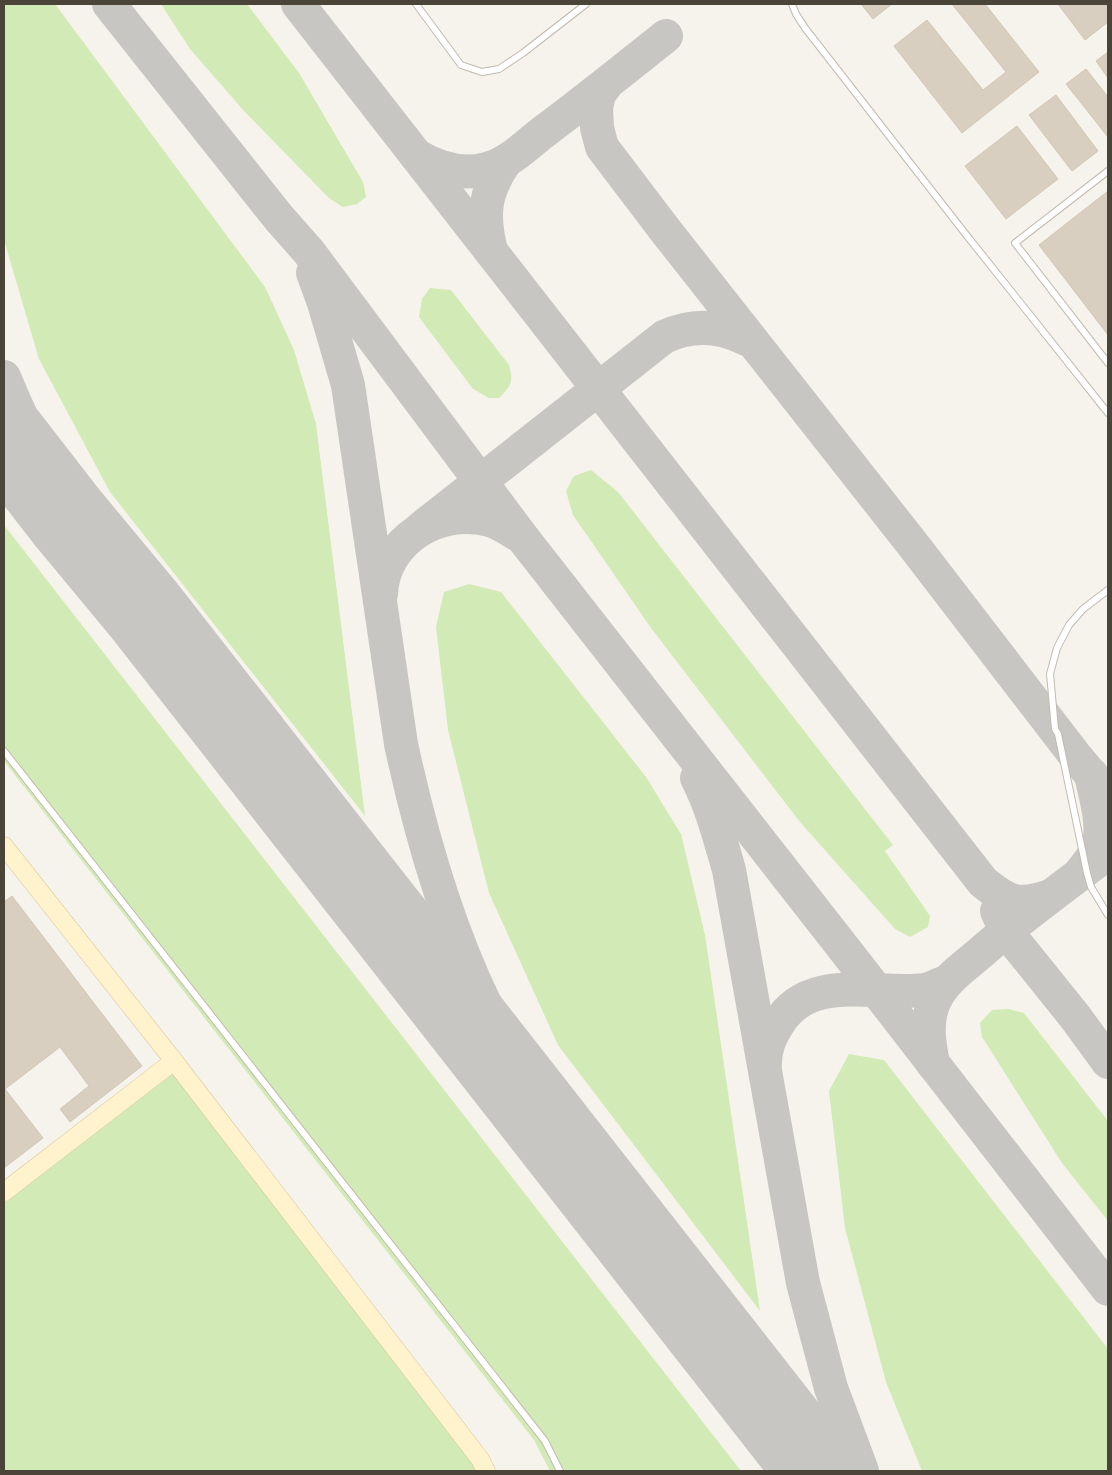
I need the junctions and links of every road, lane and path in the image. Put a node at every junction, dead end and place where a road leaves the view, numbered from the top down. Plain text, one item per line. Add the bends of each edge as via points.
1 (416, 4) edge
2 (586, 4) edge
3 (792, 4) edge
4 (1108, 170) edge
5 (1108, 364) edge
6 (1108, 413) edge
7 (1108, 590) edge
8 (4, 751) edge
9 (4, 846) edge
10 (1108, 915) edge
11 (174, 1061) junction
12 (4, 1192) edge
13 (486, 1471) edge
14 (560, 1471) edge

1 - 2 lane via 461,65 482,72 499,69
3 - 6 lane via 805,28
4 - 5 lane via 1015,243
7 - 10 lane via 1069,625 1057,648 1050,674 1055,729 1081,849 1092,887
8 - 14 lane via 545,1441
9 - 11 street
11 - 12 street
11 - 13 street

